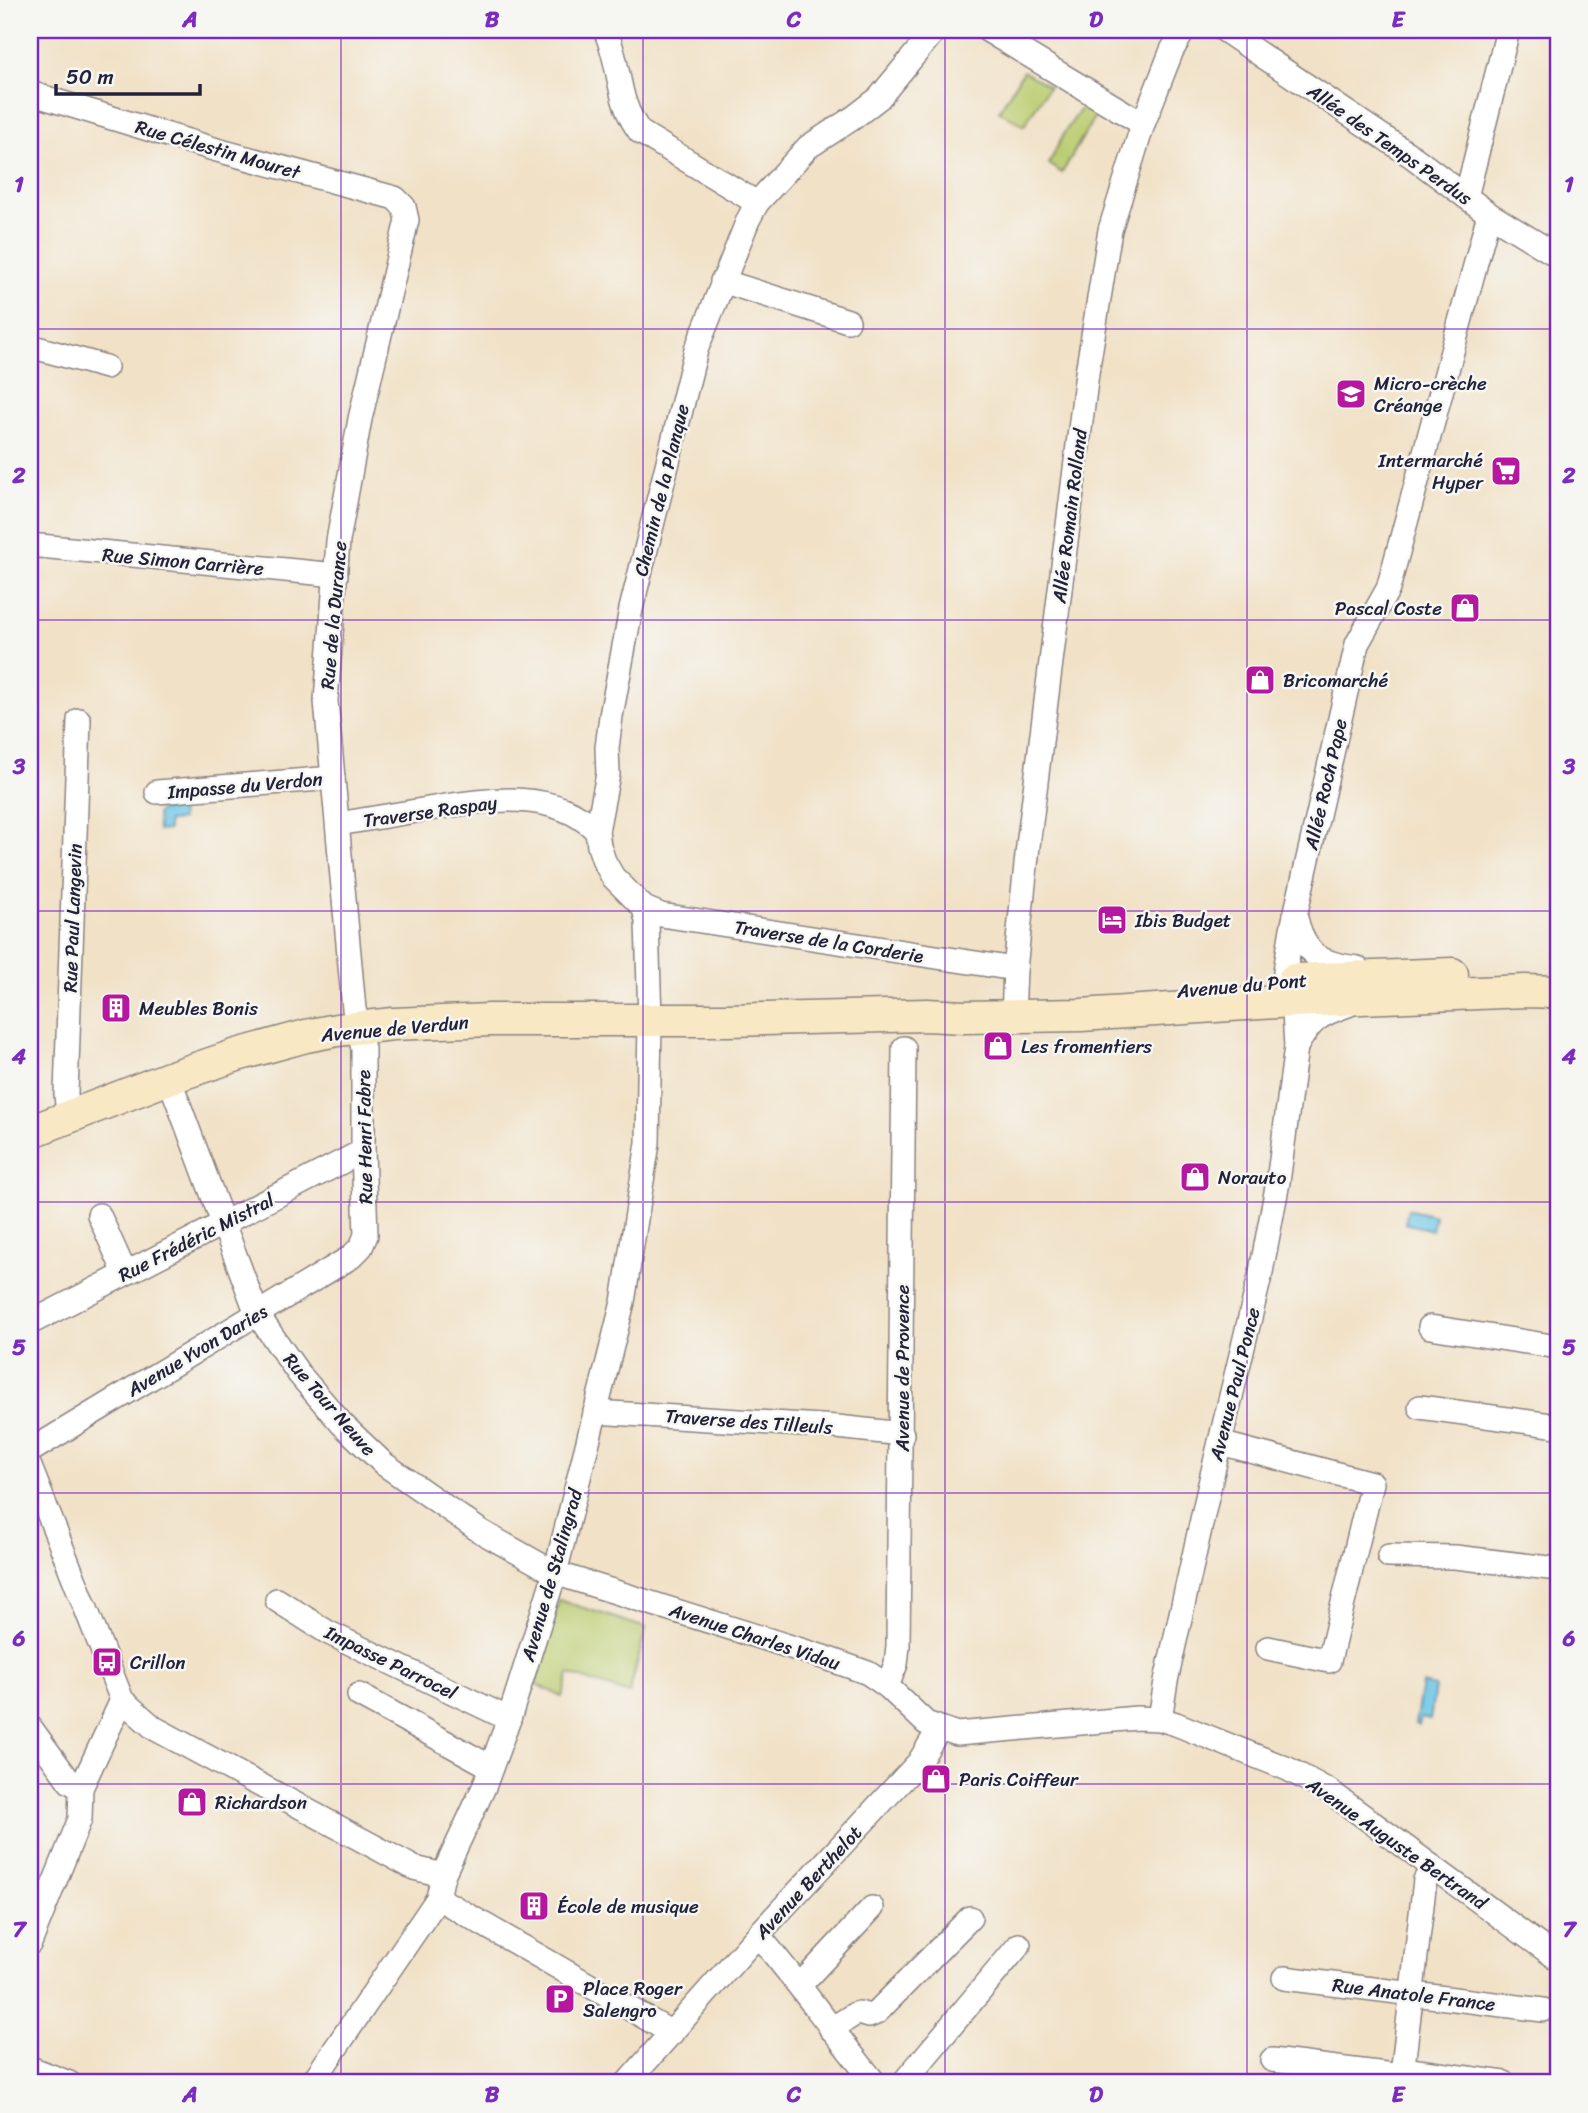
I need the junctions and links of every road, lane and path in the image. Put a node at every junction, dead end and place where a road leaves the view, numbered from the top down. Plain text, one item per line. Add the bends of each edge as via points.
1 (606, 30) edge
2 (935, 30) edge
3 (987, 30) edge
4 (1184, 30) edge
5 (1224, 30) edge
6 (1508, 30) edge
7 (30, 93) edge
8 (1143, 124) junction
9 (1466, 197) junction
10 (757, 203) junction
11 (404, 207) joint
12 (1489, 214) junction
13 (1558, 256) edge
14 (722, 281) junction
15 (848, 321) dead end
16 (30, 346) edge
17 (106, 367) dead end
18 (30, 545) edge
19 (336, 575) junction
20 (79, 720) dead end
21 (332, 778) junction
22 (157, 792) dead end
23 (338, 824) junction
24 (597, 831) junction
25 (643, 908) junction
26 (1295, 914) junction
27 (1015, 969) junction
28 (1558, 973) edge
29 (1409, 975) junction
30 (1289, 991) junction
31 (1558, 992) edge
32 (1362, 1000) junction
33 (1013, 1010) junction
34 (650, 1020) junction
35 (358, 1028) junction
36 (1296, 1047) junction
37 (904, 1048) dead end
38 (169, 1078) junction
39 (68, 1116) junction
40 (30, 1132) edge
41 (363, 1150) junction
42 (99, 1215) dead end
43 (224, 1224) junction
44 (361, 1247) joint
45 (125, 1273) junction
46 (257, 1314) junction
47 (30, 1323) edge
48 (1430, 1327) dead end
49 (1558, 1347) edge
50 (1420, 1407) dead end
51 (595, 1412) junction
52 (1558, 1426) edge
53 (902, 1434) junction
54 (1220, 1443) junction
55 (30, 1451) edge
56 (30, 1467) edge
57 (1389, 1556) dead end
58 (1558, 1569) edge
59 (555, 1573) junction
60 (277, 1600) dead end
61 (1268, 1648) dead end
62 (887, 1686) junction
63 (359, 1695) dead end
64 (122, 1700) junction
65 (509, 1719) junction
66 (1160, 1719) junction
67 (30, 1727) edge
68 (939, 1729) junction
69 (491, 1767) junction
70 (81, 1788) junction
71 (1433, 1867) junction
72 (443, 1875) junction
73 (438, 1898) junction
74 (872, 1908) dead end
75 (970, 1918) dead end
76 (758, 1935) junction
77 (30, 1943) edge
78 (1019, 1945) dead end
79 (1555, 1949) edge
80 (1284, 1978) dead end
81 (800, 1985) junction
82 (1411, 1993) junction
83 (1543, 2010) dead end
84 (831, 2029) junction
85 (672, 2033) junction
86 (1272, 2060) dead end
87 (30, 2068) edge
88 (1402, 2076) edge
89 (69, 2083) edge
90 (312, 2083) edge
91 (627, 2083) edge
92 (876, 2083) edge
93 (903, 2083) edge
94 (1504, 2083) edge

1 - 10 street via 614,49 623,105 640,132
2 - 10 street, Chemin de la Planque via 879,98 808,148
3 - 8 street
4 - 8 street, Allée Romain Rolland
5 - 9 street, Allée des Temps Perdus
6 - 9 street
7 - 11 street, Rue Célestin Mouret via 395,198
8 - 27 street, Allée Romain Rolland via 1110,230 1091,346
9 - 12 street, Allée des Temps Perdus
10 - 14 street, Chemin de la Planque
11 - 19 street, Rue de la Durance via 407,220 360,419
12 - 13 street, Allée des Temps Perdus
12 - 26 street, Allée Roch Pape via 1388,589 1357,644
14 - 15 street
14 - 24 street, Chemin de la Planque via 696,350 631,609 611,716 608,775
16 - 17 street
18 - 19 street, Rue Simon Carrière
19 - 21 street, Rue de la Durance via 326,701
20 - 39 street, Rue Paul Langevin
21 - 22 street, Impasse du Verdon
21 - 23 street, Rue de la Durance
23 - 24 street, Traverse Raspay via 513,799 570,811
23 - 35 street, Rue de la Durance
24 - 25 street, Chemin de la Planque via 613,877
25 - 27 street, Traverse de la Corderie via 661,915
25 - 34 street
26 - 29 street via 1300,936 1322,960
26 - 30 street, Allée Roch Pape via 1286,957
27 - 33 street, Allée Romain Rolland
28 - 29 main road, Avenue du Pont
29 - 30 main road, Avenue du Pont
30 - 32 main road, Avenue du Pont
30 - 33 main road, Avenue du Pont via 1143,1012
30 - 36 street, Avenue Paul Ponce
31 - 32 main road, Avenue du Pont
32 - 36 street, Avenue Paul Ponce via 1321,1015
33 - 34 main road, Avenue du Pont via 962,1017
34 - 35 main road, Avenue de Verdun via 490,1020
34 - 51 street, Avenue de Stalingrad via 648,1143 623,1302
35 - 38 main road, Avenue de Verdun via 306,1036
35 - 41 street, Rue Henri Fabre via 363,1049
36 - 54 street, Avenue Paul Ponce via 1265,1251
37 - 53 street, Avenue de Provence
38 - 39 main road, Avenue de Verdun
38 - 43 street, Rue Tour Neuve
39 - 40 main road, Avenue de Verdun
41 - 43 street, Rue Frédéric Mistral
41 - 44 street, Rue Henri Fabre via 366,1235
42 - 45 street
43 - 45 street, Rue Frédéric Mistral
43 - 46 street, Rue Tour Neuve
44 - 46 street, Avenue Yvon Daries
45 - 47 street, Rue Frédéric Mistral
46 - 55 street, Avenue Yvon Daries
46 - 59 street, Rue Tour Neuve via 299,1374 384,1464 480,1531
48 - 49 street
50 - 52 street
51 - 53 street, Traverse des Tilleuls
51 - 59 street, Avenue de Stalingrad
53 - 62 street, Avenue de Provence via 898,1646
54 - 61 street via 1371,1483 1329,1661
54 - 66 street, Avenue Paul Ponce
56 - 64 street
57 - 58 street via 1455,1557
59 - 62 street, Avenue Charles Vidau via 825,1658 867,1673
59 - 65 street, Avenue de Stalingrad
60 - 65 street, Impasse Parrocel via 327,1632
62 - 68 street, Avenue Charles Vidau via 926,1723
63 - 69 street
64 - 70 street
64 - 72 street via 153,1728 414,1868
65 - 69 street, Avenue de Stalingrad
66 - 68 street, Avenue Auguste Bertrand via 957,1734
66 - 71 street, Avenue Auguste Bertrand via 1304,1776
67 - 70 street via 70,1782
68 - 76 street, Avenue Berthelot via 919,1762
69 - 72 street, Avenue de Stalingrad
70 - 77 street via 80,1819
71 - 79 street, Avenue Auguste Bertrand
71 - 82 street via 1425,1880
72 - 73 street, Avenue de Stalingrad
73 - 85 street
73 - 90 street, Avenue de Stalingrad
74 - 81 street
75 - 84 street via 876,2013 859,2012
76 - 81 street
76 - 85 street, Avenue Berthelot
78 - 93 street
80 - 82 street, Rue Anatole France
81 - 84 street
82 - 83 street, Rue Anatole France
82 - 88 street
84 - 92 street
85 - 91 street, Avenue Berthelot
86 - 88 street
87 - 89 street
88 - 94 street

